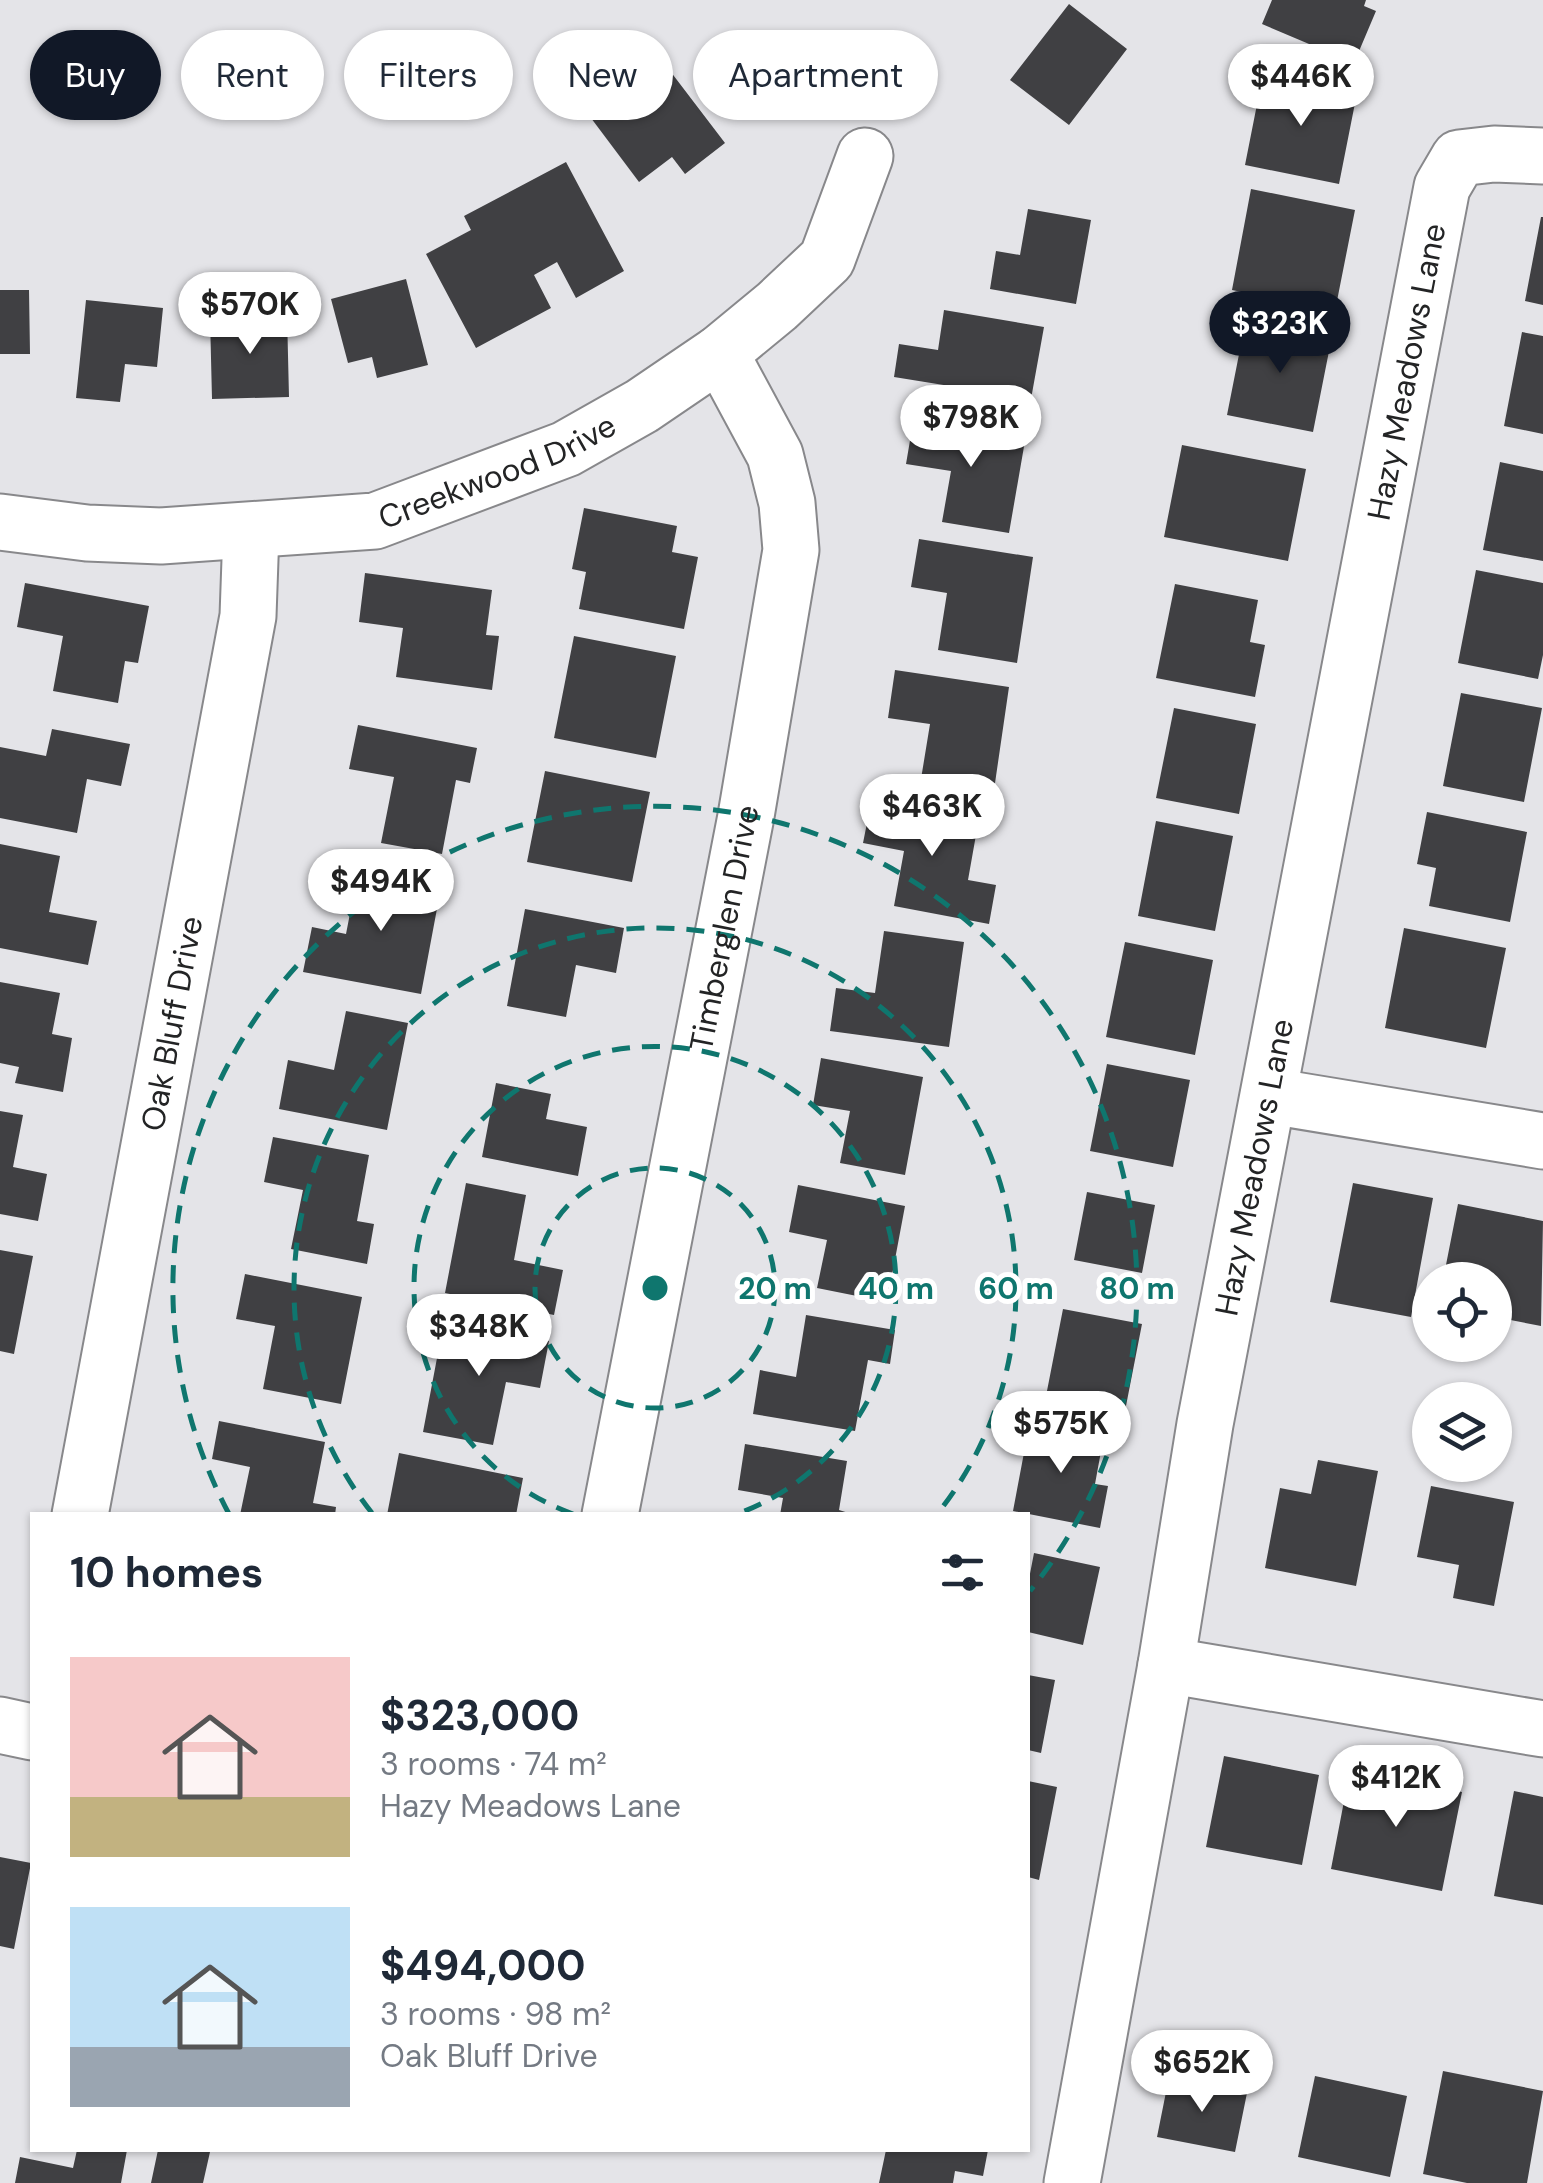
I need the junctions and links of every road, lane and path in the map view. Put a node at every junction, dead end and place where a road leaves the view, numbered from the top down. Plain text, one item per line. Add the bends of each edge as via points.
1 (865, 156) dead end
2 (1543, 156) edge
3 (720, 353) junction
4 (0, 522) edge
5 (251, 531) junction
6 (1270, 1096) junction
7 (1543, 1141) edge
8 (81, 1512) edge
9 (611, 1512) edge
10 (1166, 1666) junction
11 (0, 1725) edge
12 (1543, 1729) edge
13 (30, 1732) edge
14 (1072, 2183) edge

1 - 3 street, Creekwood Drive via 828,259
2 - 6 street, Hazy Meadows Lane via 1459,158 1442,187
3 - 5 street, Creekwood Drive via 566,449 375,520
3 - 9 street, Timberglen Drive via 775,455 791,550
4 - 5 street, Creekwood Drive via 161,536
5 - 8 street, Oak Bluff Drive via 248,616
6 - 7 street
6 - 10 street, Hazy Meadows Lane via 1205,1424
10 - 12 street
10 - 14 street, Hazy Meadows Lane
11 - 13 street

